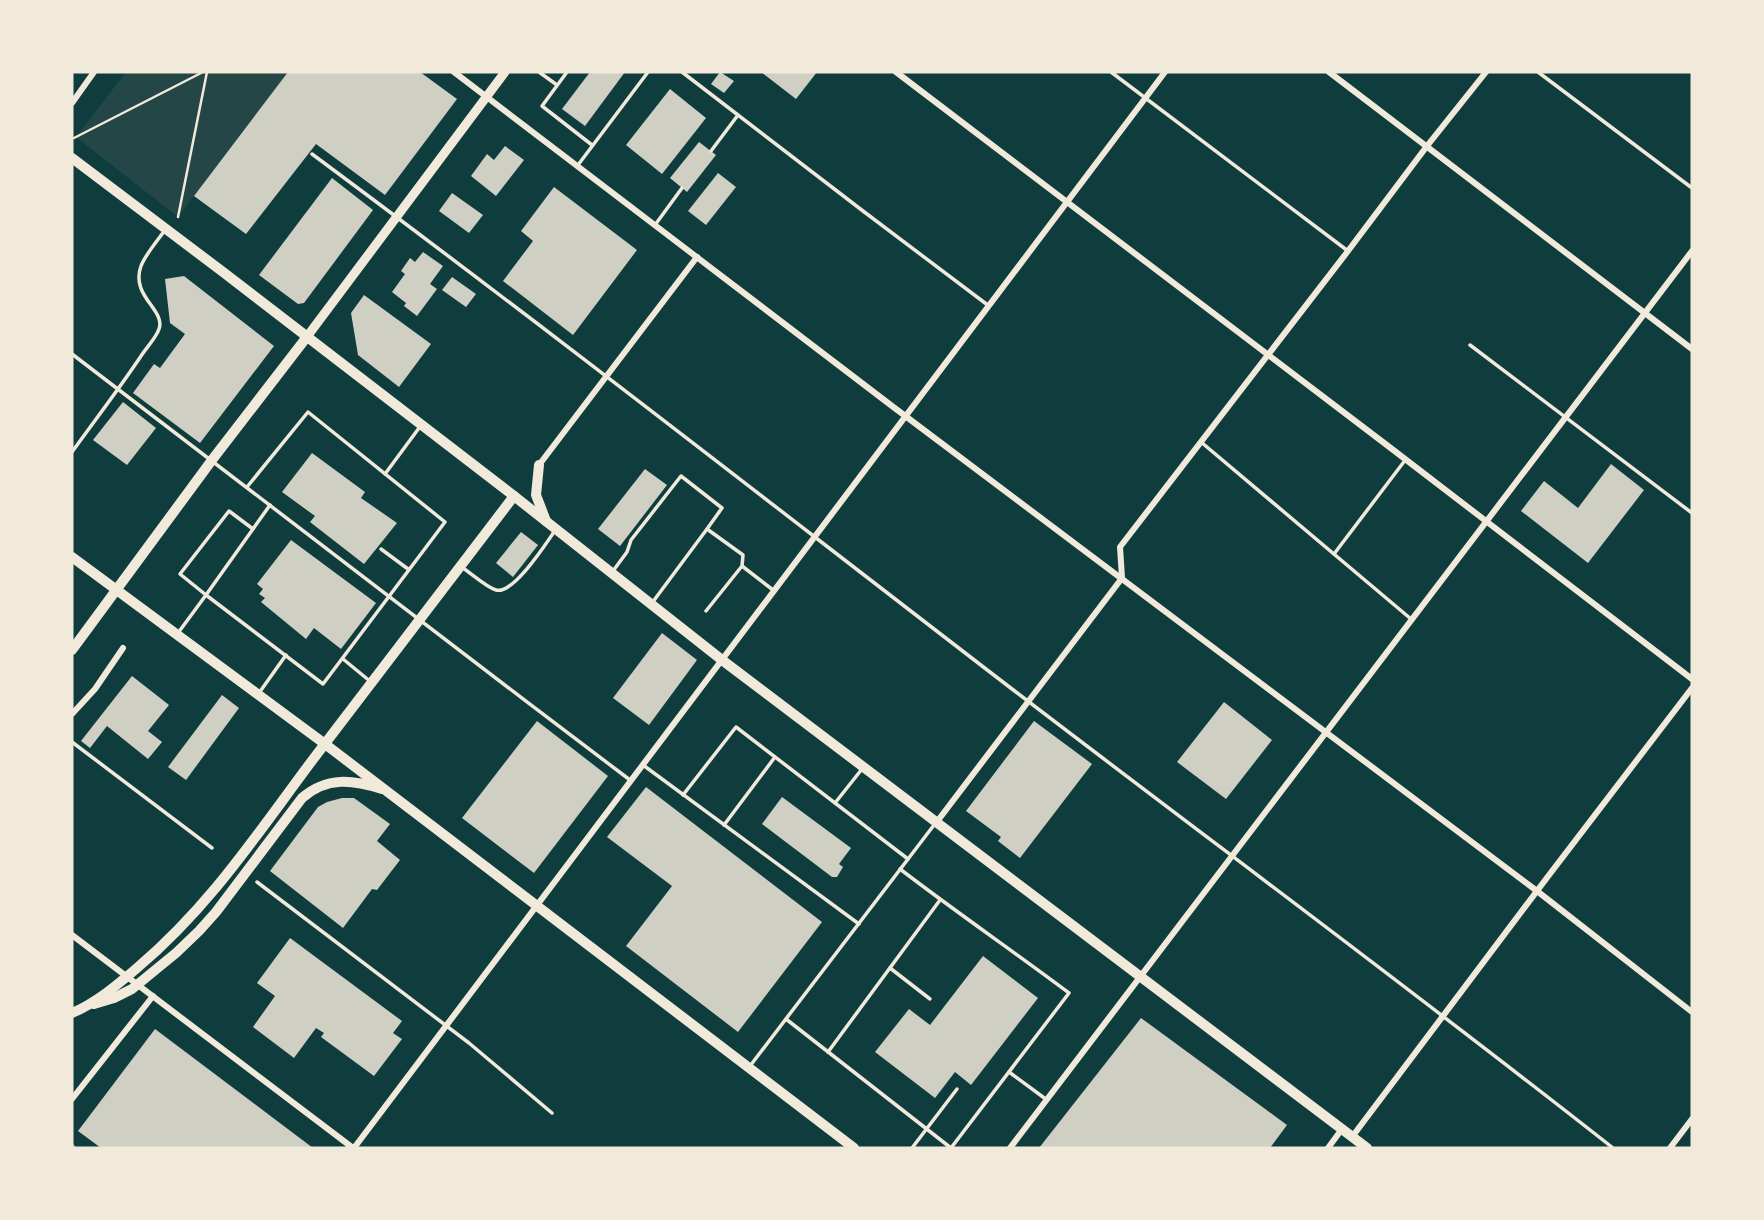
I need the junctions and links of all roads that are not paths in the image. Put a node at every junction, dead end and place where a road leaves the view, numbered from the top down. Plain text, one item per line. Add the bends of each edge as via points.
1 (94, 72) edge
2 (454, 72) edge
3 (505, 72) edge
4 (539, 72) edge
5 (568, 72) edge
6 (648, 72) edge
7 (682, 72) edge
8 (896, 72) edge
9 (1111, 72) edge
10 (1165, 72) edge
11 (1329, 72) edge
12 (1486, 72) edge
13 (1538, 72) edge
14 (557, 85) junction
15 (487, 96) junction
16 (1146, 97) junction
17 (72, 103) edge
18 (738, 116) junction
19 (593, 145) junction
20 (1426, 146) junction
21 (710, 151) dead end
22 (312, 154) dead end
23 (72, 158) edge
24 (578, 165) junction
25 (682, 188) dead end
26 (1692, 188) edge
27 (1067, 202) junction
28 (396, 218) junction
29 (655, 225) junction
30 (167, 229) junction
31 (1348, 251) junction
32 (1692, 251) edge
33 (696, 257) junction
34 (989, 306) junction
35 (1646, 313) junction
36 (306, 338) junction
37 (1470, 345) dead end
38 (1692, 349) edge
39 (72, 354) edge
40 (1269, 355) junction
41 (606, 376) junction
42 (118, 389) junction
43 (906, 416) junction
44 (1566, 418) junction
45 (421, 425) junction
46 (1201, 442) junction
47 (72, 452) edge
48 (212, 460) junction
49 (1406, 460) junction
50 (539, 465) joint
51 (385, 474) junction
52 (247, 487) junction
53 (514, 496) junction
54 (270, 505) junction
55 (1692, 513) edge
56 (546, 521) junction
57 (1487, 521) junction
58 (707, 528) junction
59 (253, 529) junction
60 (557, 530) junction
61 (815, 537) junction
62 (380, 549) dead end
63 (1334, 554) junction
64 (72, 557) edge
65 (461, 566) junction
66 (742, 566) junction
67 (408, 569) junction
68 (611, 573) junction
69 (1122, 578) junction
70 (116, 590) junction
71 (775, 591) junction
72 (206, 595) junction
73 (387, 596) junction
74 (651, 604) junction
75 (706, 611) dead end
76 (1412, 620) junction
77 (419, 621) junction
78 (176, 635) junction
79 (123, 648) dead end
80 (72, 650) edge
81 (286, 655) junction
82 (343, 659) junction
83 (722, 660) junction
84 (1692, 679) edge
85 (372, 682) junction
86 (1692, 688) edge
87 (257, 695) junction
88 (1029, 701) junction
89 (72, 714) edge
90 (1326, 733) junction
91 (72, 742) edge
92 (325, 744) junction
93 (775, 757) junction
94 (643, 765) junction
95 (863, 767) junction
96 (631, 781) junction
97 (383, 789) junction
98 (683, 795) junction
99 (835, 803) junction
100 (936, 822) junction
101 (724, 825) junction
102 (212, 848) dead end
103 (1232, 856) junction
104 (908, 859) junction
105 (900, 869) junction
106 (257, 882) dead end
107 (1537, 891) junction
108 (940, 900) junction
109 (537, 906) junction
110 (859, 924) junction
111 (72, 935) edge
112 (890, 968) junction
113 (1140, 977) junction
114 (153, 996) junction
115 (930, 999) dead end
116 (86, 1007) junction
117 (1692, 1012) edge
118 (72, 1013) edge
119 (1443, 1016) junction
120 (786, 1019) junction
121 (446, 1026) junction
122 (828, 1052) junction
123 (748, 1068) junction
124 (1009, 1072) junction
125 (957, 1089) dead end
126 (72, 1098) edge
127 (1047, 1100) junction
128 (552, 1113) dead end
129 (1692, 1119) edge
130 (927, 1129) junction
131 (1342, 1129) junction
132 (1352, 1137) junction
133 (354, 1148) edge
134 (853, 1148) edge
135 (912, 1148) edge
136 (1010, 1148) edge
137 (1328, 1148) edge
138 (1367, 1148) edge
139 (1613, 1148) edge
140 (1670, 1148) edge

1 - 17 street
2 - 15 street
3 - 15 main road
4 - 14 lane
5 - 14 lane
6 - 19 lane
7 - 18 lane
8 - 27 street
9 - 16 lane
10 - 16 street
11 - 20 street
12 - 20 street
13 - 26 lane
14 - 19 lane via 542,106
15 - 24 street
15 - 28 main road
16 - 27 street
16 - 31 lane
18 - 21 lane
18 - 34 lane
19 - 24 lane
20 - 31 street
20 - 35 street
22 - 28 lane
23 - 30 highway
24 - 29 street
25 - 29 lane
27 - 34 street
27 - 40 street
28 - 36 main road
28 - 41 lane
29 - 33 street
30 - 36 highway
30 - 42 lane via 141,264 139,275 141,290 159,316 160,328
31 - 40 street
32 - 35 street
33 - 41 street
33 - 43 street
34 - 43 street
35 - 38 street
35 - 44 street
36 - 45 highway
36 - 48 main road
37 - 44 lane
39 - 42 lane
40 - 46 street
40 - 49 street
41 - 50 street
41 - 61 lane
42 - 47 lane
42 - 48 lane
43 - 61 street
43 - 69 street
44 - 55 lane
44 - 57 street
45 - 51 lane
45 - 53 highway
46 - 63 lane
46 - 69 street via 1120,547
48 - 52 lane
48 - 70 main road
49 - 57 street
49 - 63 lane
50 - 56 highway via 537,495
51 - 52 lane via 309,412
51 - 67 lane via 445,522
52 - 54 lane
53 - 56 highway
53 - 65 main road
54 - 59 lane
54 - 73 lane
56 - 60 highway
57 - 76 street
57 - 84 street
58 - 66 lane via 743,555
58 - 68 lane via 722,508 681,476
58 - 74 lane
59 - 72 lane
59 - 72 lane via 229,511 180,574
60 - 65 lane via 504,590 495,590
60 - 68 highway
61 - 71 street
61 - 88 lane
62 - 67 lane
63 - 76 lane
64 - 70 highway
65 - 77 main road
66 - 71 lane
66 - 75 lane
67 - 73 lane
68 - 74 highway
69 - 88 street
69 - 90 street
70 - 78 highway
70 - 80 main road
71 - 83 street
72 - 78 lane
72 - 81 lane
73 - 77 lane
73 - 82 lane
74 - 83 highway
76 - 90 street
77 - 85 main road
77 - 96 lane
78 - 87 highway
79 - 89 street
81 - 82 lane via 323,684
81 - 87 lane
82 - 85 lane
83 - 94 street
83 - 95 highway
85 - 92 main road
86 - 107 street
87 - 92 highway
88 - 100 street
88 - 103 lane
90 - 103 street
90 - 107 street
91 - 102 lane
92 - 97 highway
92 - 116 main road via 242,856 182,927
93 - 98 lane via 736,727
93 - 99 lane
93 - 101 lane
94 - 96 street
94 - 98 lane
95 - 99 lane
95 - 100 highway
96 - 109 street
97 - 109 highway
97 - 116 main road via 359,782 334,782 302,797 216,912 176,953 132,989
98 - 101 lane
99 - 104 lane
100 - 104 lane
100 - 113 highway
101 - 110 lane
103 - 113 street
103 - 119 lane
104 - 105 lane
105 - 108 lane
105 - 110 lane
106 - 121 lane
107 - 117 street
107 - 119 street
108 - 112 lane
108 - 124 lane via 1069,993
109 - 121 street
109 - 123 highway
110 - 120 lane
111 - 114 street
112 - 115 lane
112 - 122 lane
113 - 127 street
113 - 131 highway
114 - 126 street
114 - 133 street
116 - 118 main road
119 - 132 street
119 - 139 lane
120 - 122 lane
120 - 123 lane
121 - 128 lane
121 - 133 street
122 - 130 lane
123 - 134 highway
124 - 127 lane
124 - 130 lane via 951,1148
125 - 130 lane
127 - 136 street
129 - 140 street
130 - 135 lane
131 - 132 highway
131 - 137 street
132 - 138 highway

